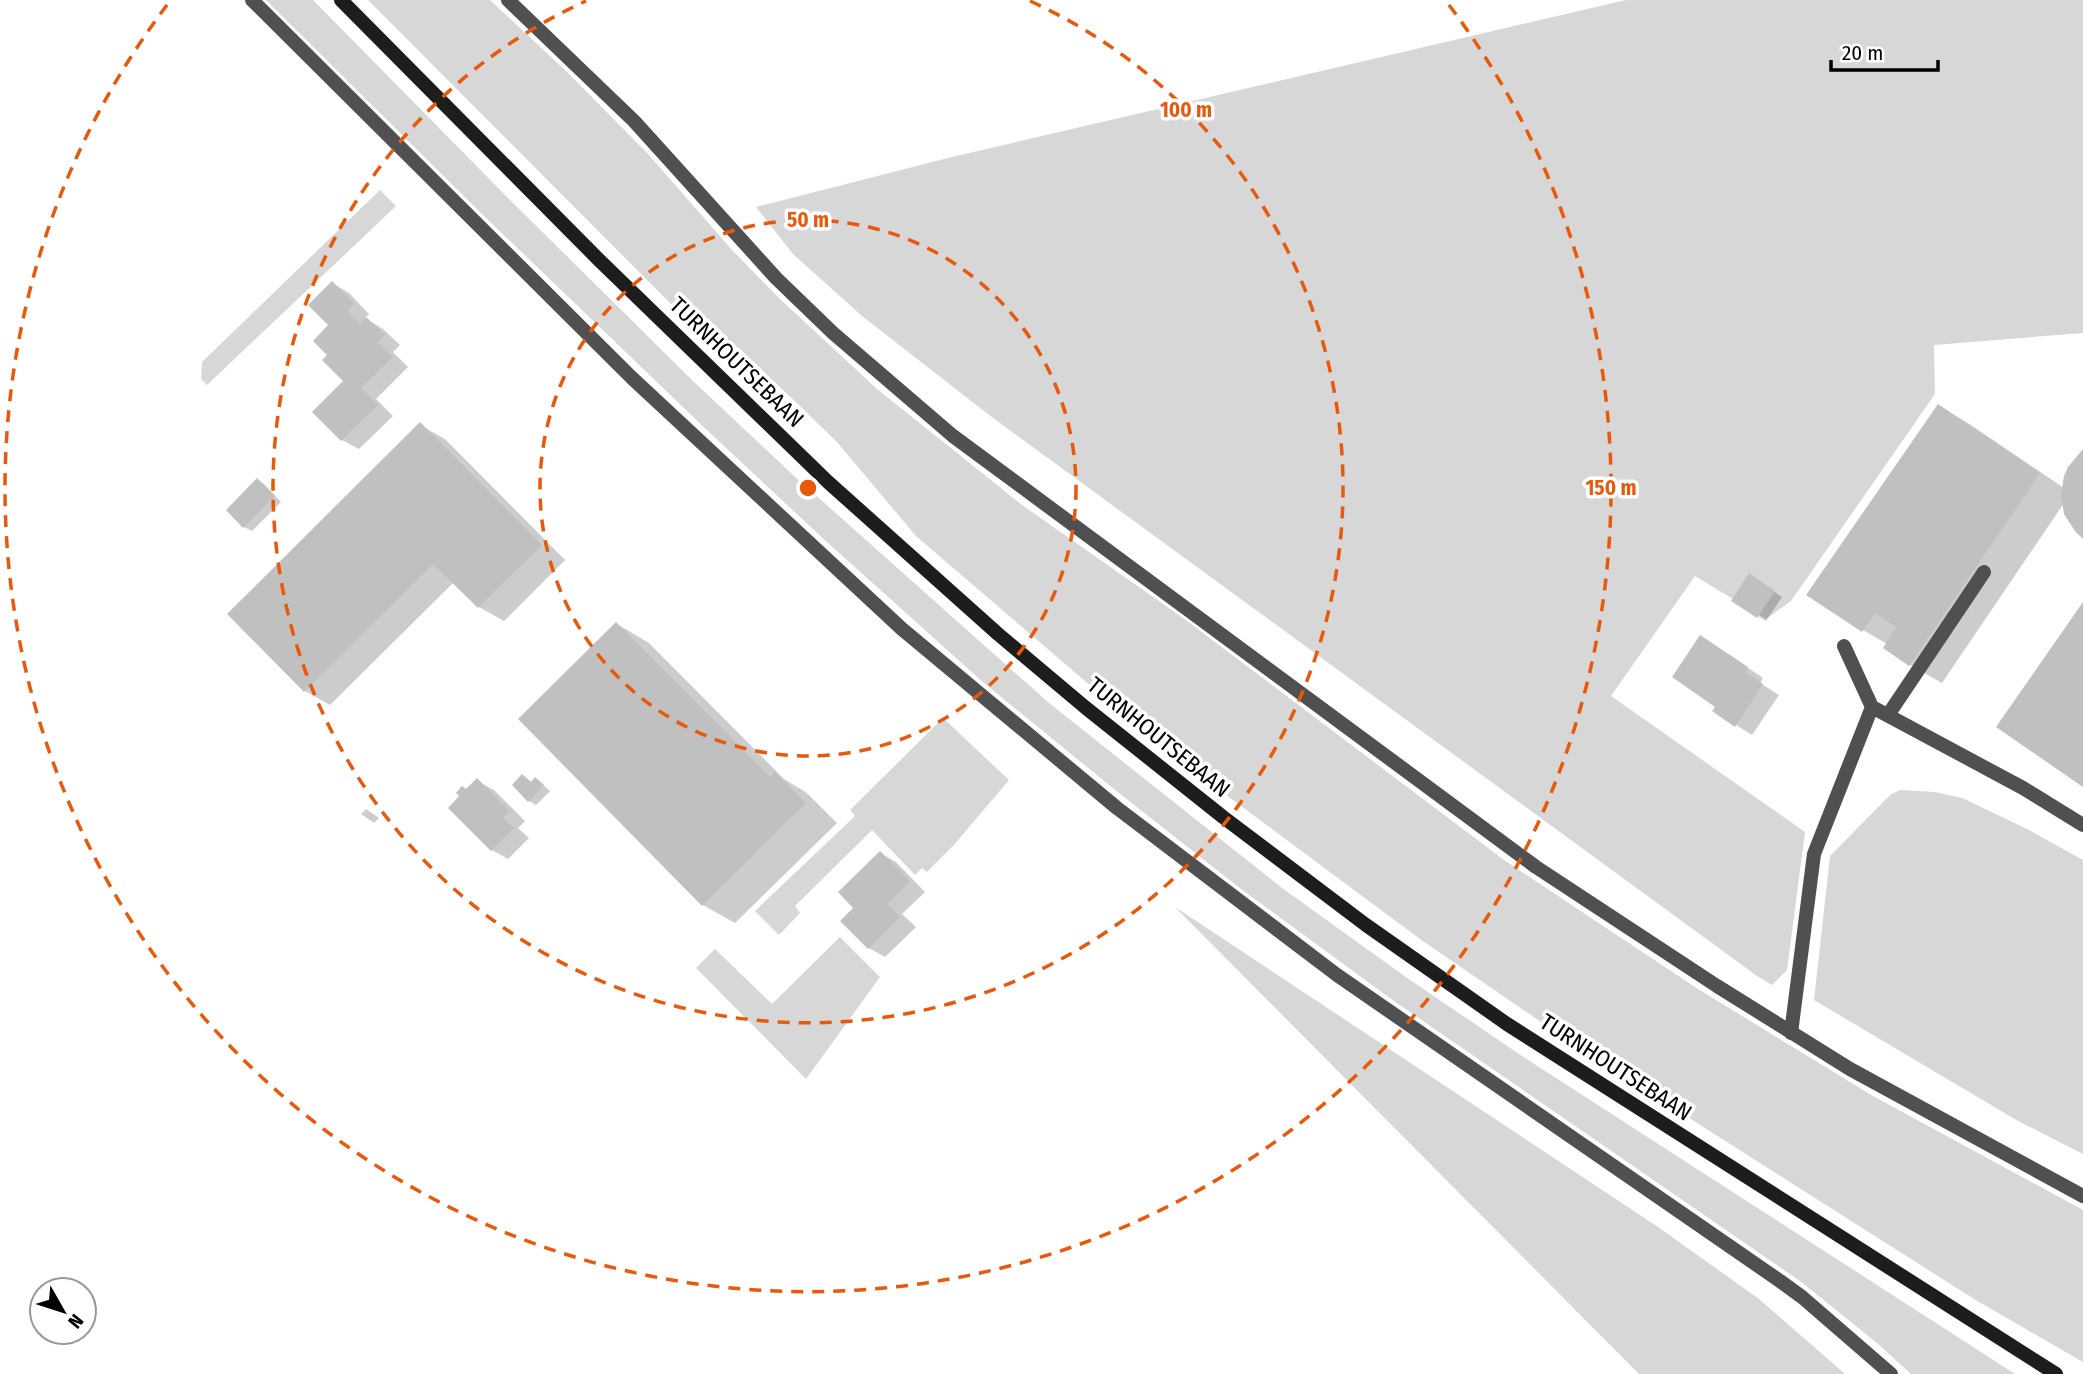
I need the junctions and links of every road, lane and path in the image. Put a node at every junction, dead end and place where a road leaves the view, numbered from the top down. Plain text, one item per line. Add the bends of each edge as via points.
1 (253, 0) edge
2 (341, 0) edge
3 (508, 0) edge
4 (1984, 572) dead end
5 (1844, 646) dead end
6 (1872, 707) junction
7 (1888, 715) junction
8 (2082, 821) edge
9 (1791, 1033) junction
10 (2083, 1196) edge
11 (1891, 1374) edge
12 (2056, 1374) edge

1 - 11 street via 632,378 902,629 1117,808 1326,967 1780,1281
2 - 12 main road, TURNHOUTSEBAAN via 598,260 828,482 1086,708 1234,826 1507,1024
3 - 9 street via 634,121 776,278 953,436 1536,867
4 - 7 street
5 - 6 street
6 - 7 street
6 - 9 street via 1814,854
7 - 8 street
9 - 10 street

